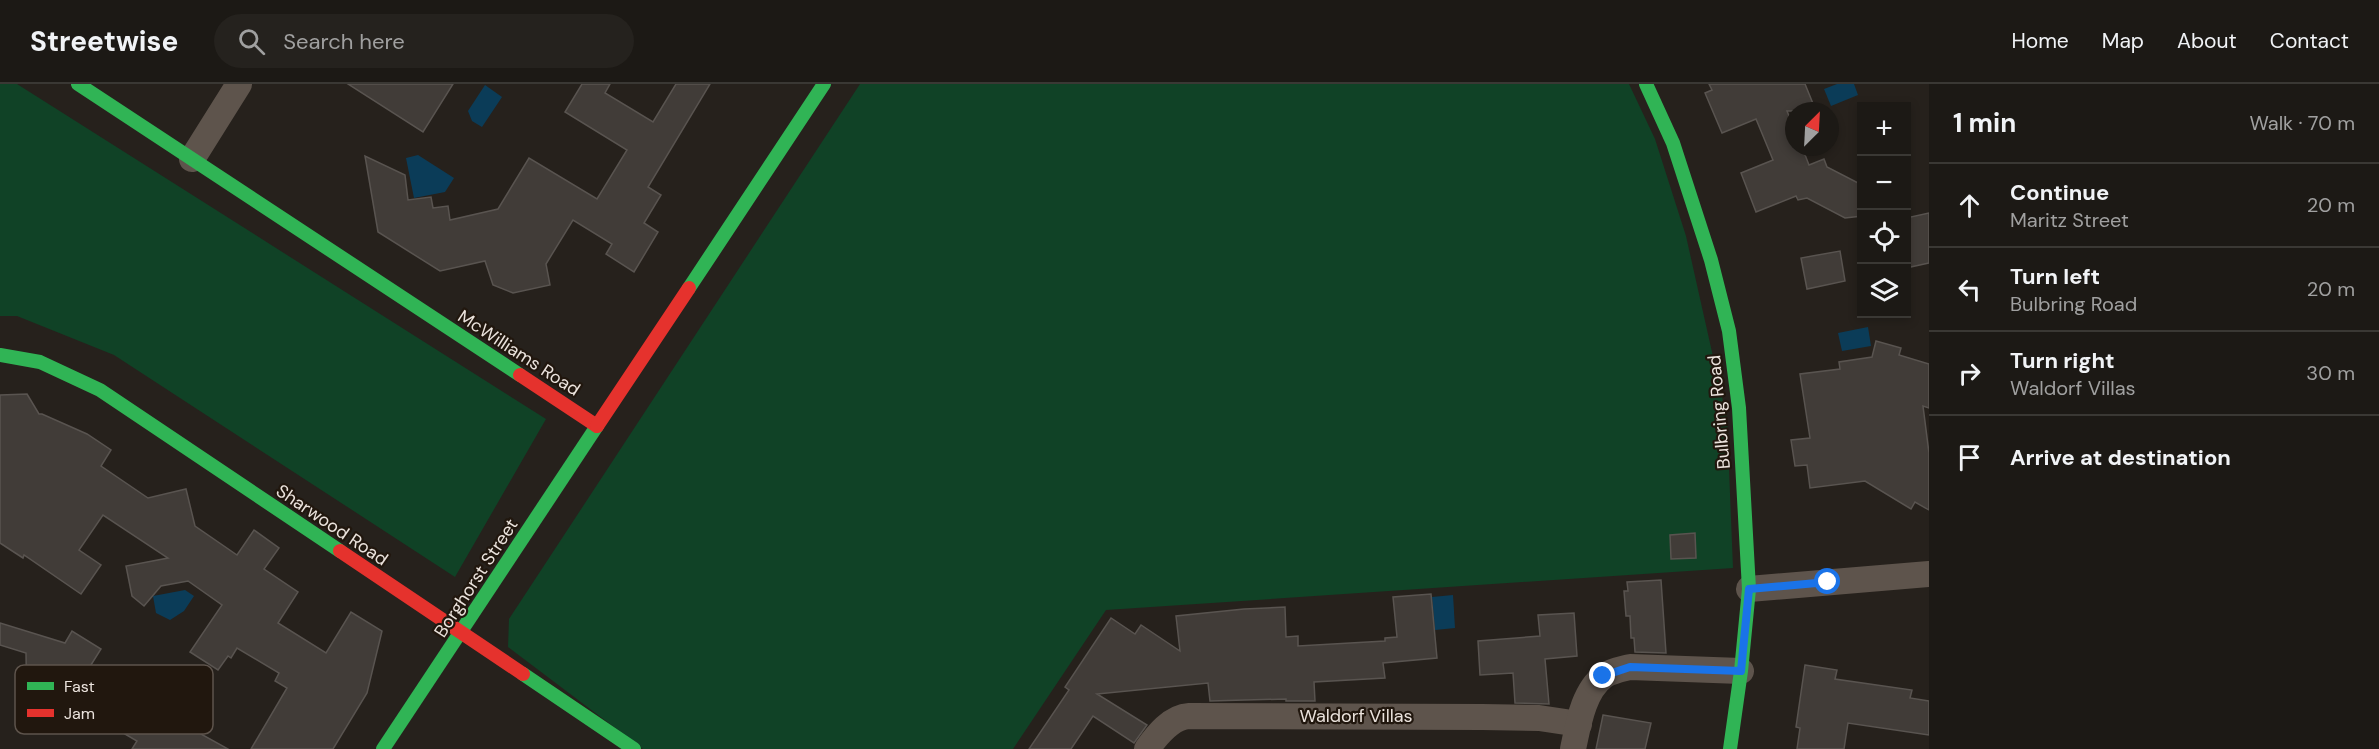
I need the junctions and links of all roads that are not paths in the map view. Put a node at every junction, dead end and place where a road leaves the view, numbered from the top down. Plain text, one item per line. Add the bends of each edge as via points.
1 (78, 84) edge
2 (239, 84) edge
3 (824, 84) edge
4 (1646, 84) edge
5 (192, 159) junction
6 (0, 355) edge
7 (597, 426) junction
8 (1929, 574) edge
9 (1749, 589) junction
10 (461, 633) junction
11 (1741, 671) junction
12 (1579, 724) junction
13 (384, 749) edge
14 (634, 749) edge
15 (1147, 749) edge
16 (1573, 749) edge
17 (1730, 749) edge

1 - 5 street, McWilliams Road
2 - 5 street
3 - 7 street
4 - 9 street, Bulbring Road via 1673,143 1711,260 1729,331 1739,408
5 - 7 street, McWilliams Road
6 - 10 street, Sharwood Road via 63,370 100,390
7 - 10 street, Borghorst Street
8 - 9 street
9 - 11 street, Bulbring Road
10 - 13 street, Borghorst Street
10 - 14 street, Sharwood Road
11 - 12 street via 1630,667 1617,670 1603,676 1588,696
11 - 17 street, Bulbring Road
12 - 15 street, Waldorf Villas via 1539,718 1189,716 1173,720
12 - 16 street

